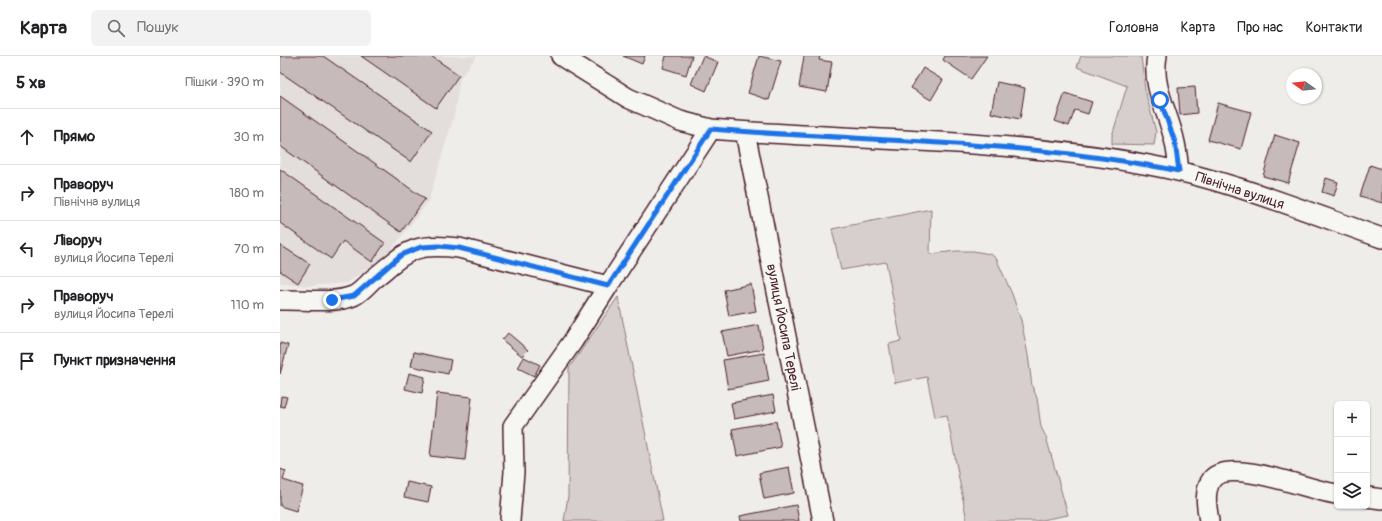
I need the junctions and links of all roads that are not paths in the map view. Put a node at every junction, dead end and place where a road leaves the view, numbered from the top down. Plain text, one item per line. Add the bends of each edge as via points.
1 (561, 56) edge
2 (1157, 56) edge
3 (711, 129) junction
4 (745, 132) junction
5 (1179, 171) junction
6 (1382, 238) edge
7 (608, 286) junction
8 (280, 300) edge
9 (1334, 493) edge
10 (1370, 497) edge
11 (1382, 499) edge
12 (510, 521) edge
13 (824, 521) edge
14 (1209, 521) edge

1 - 3 street, Північна вулиця via 628,98 680,122
2 - 5 street via 1155,66 1160,100 1175,142
3 - 4 street, Північна вулиця
3 - 7 street
4 - 5 street, Північна вулиця via 1031,149 1148,164
4 - 13 street, вулиця Йосипа Терелі
5 - 6 street, Північна вулиця
7 - 8 street via 459,248 439,246 421,247 401,255 354,296 332,300
7 - 12 street via 513,426 514,472
9 - 14 street via 1250,473 1222,473 1212,478 1207,490
10 - 11 street

